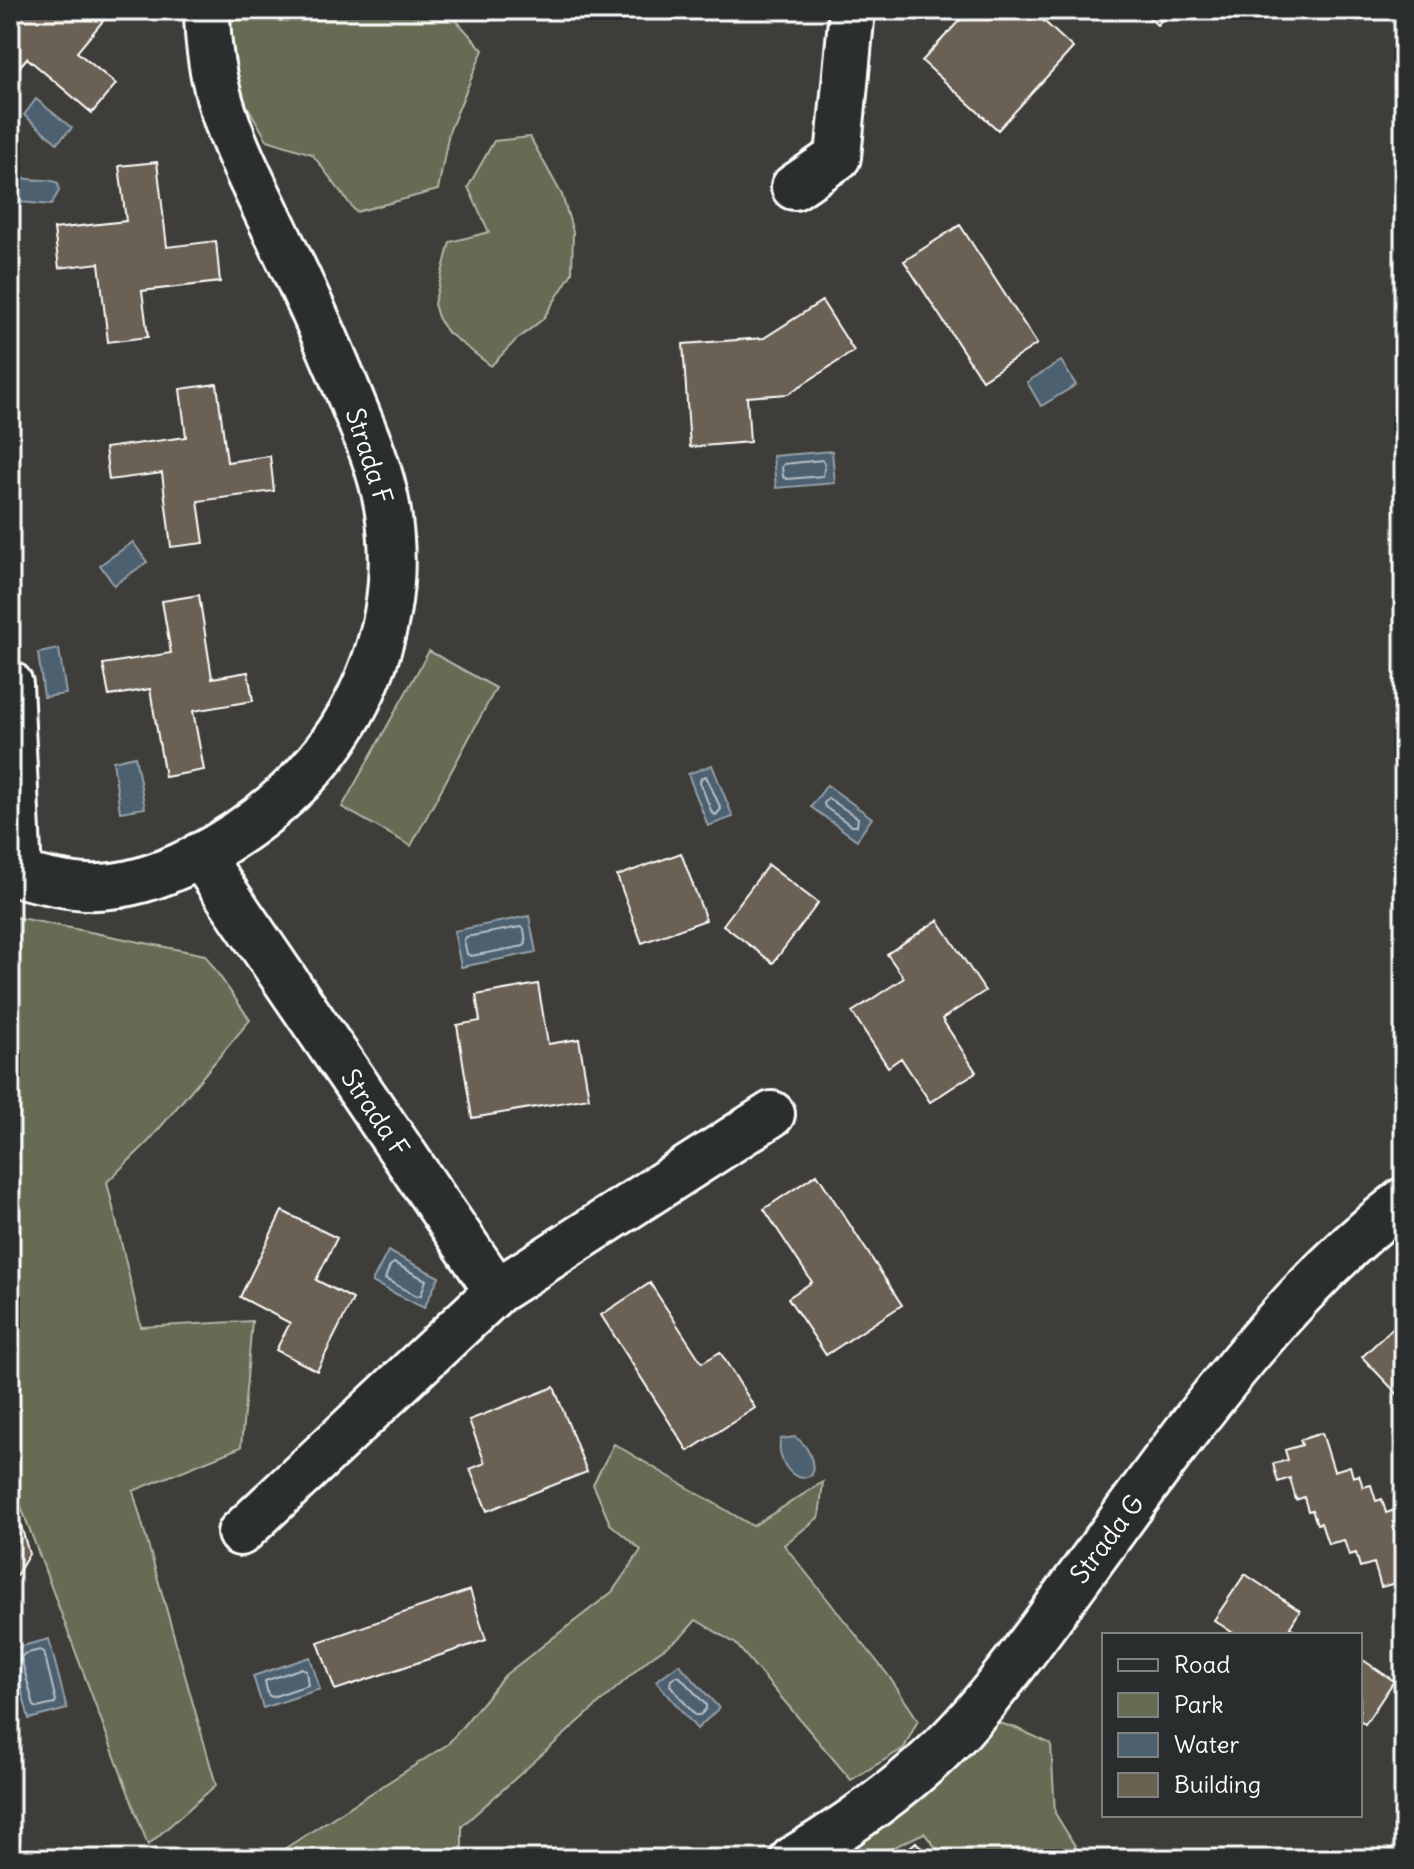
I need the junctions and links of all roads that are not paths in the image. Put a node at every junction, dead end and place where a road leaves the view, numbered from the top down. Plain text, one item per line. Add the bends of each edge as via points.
1 (207, 10) edge
2 (852, 10) edge
3 (794, 187) dead end
4 (10, 684) edge
5 (200, 855) junction
6 (14, 874) edge
7 (772, 1114) dead end
8 (1404, 1200) edge
9 (497, 1291) junction
10 (240, 1533) dead end
11 (793, 1859) edge

1 - 5 street, Strada F via 211,68 224,117 366,437 384,493 392,547 383,636 353,712 297,785 263,815
2 - 3 street via 838,157
4 - 6 street
5 - 6 street, Strada F via 161,874 114,885 78,886
5 - 9 street, Strada F
7 - 9 street
8 - 11 street, Strada G via 1344,1250 1262,1335 960,1730 894,1790
9 - 10 street

